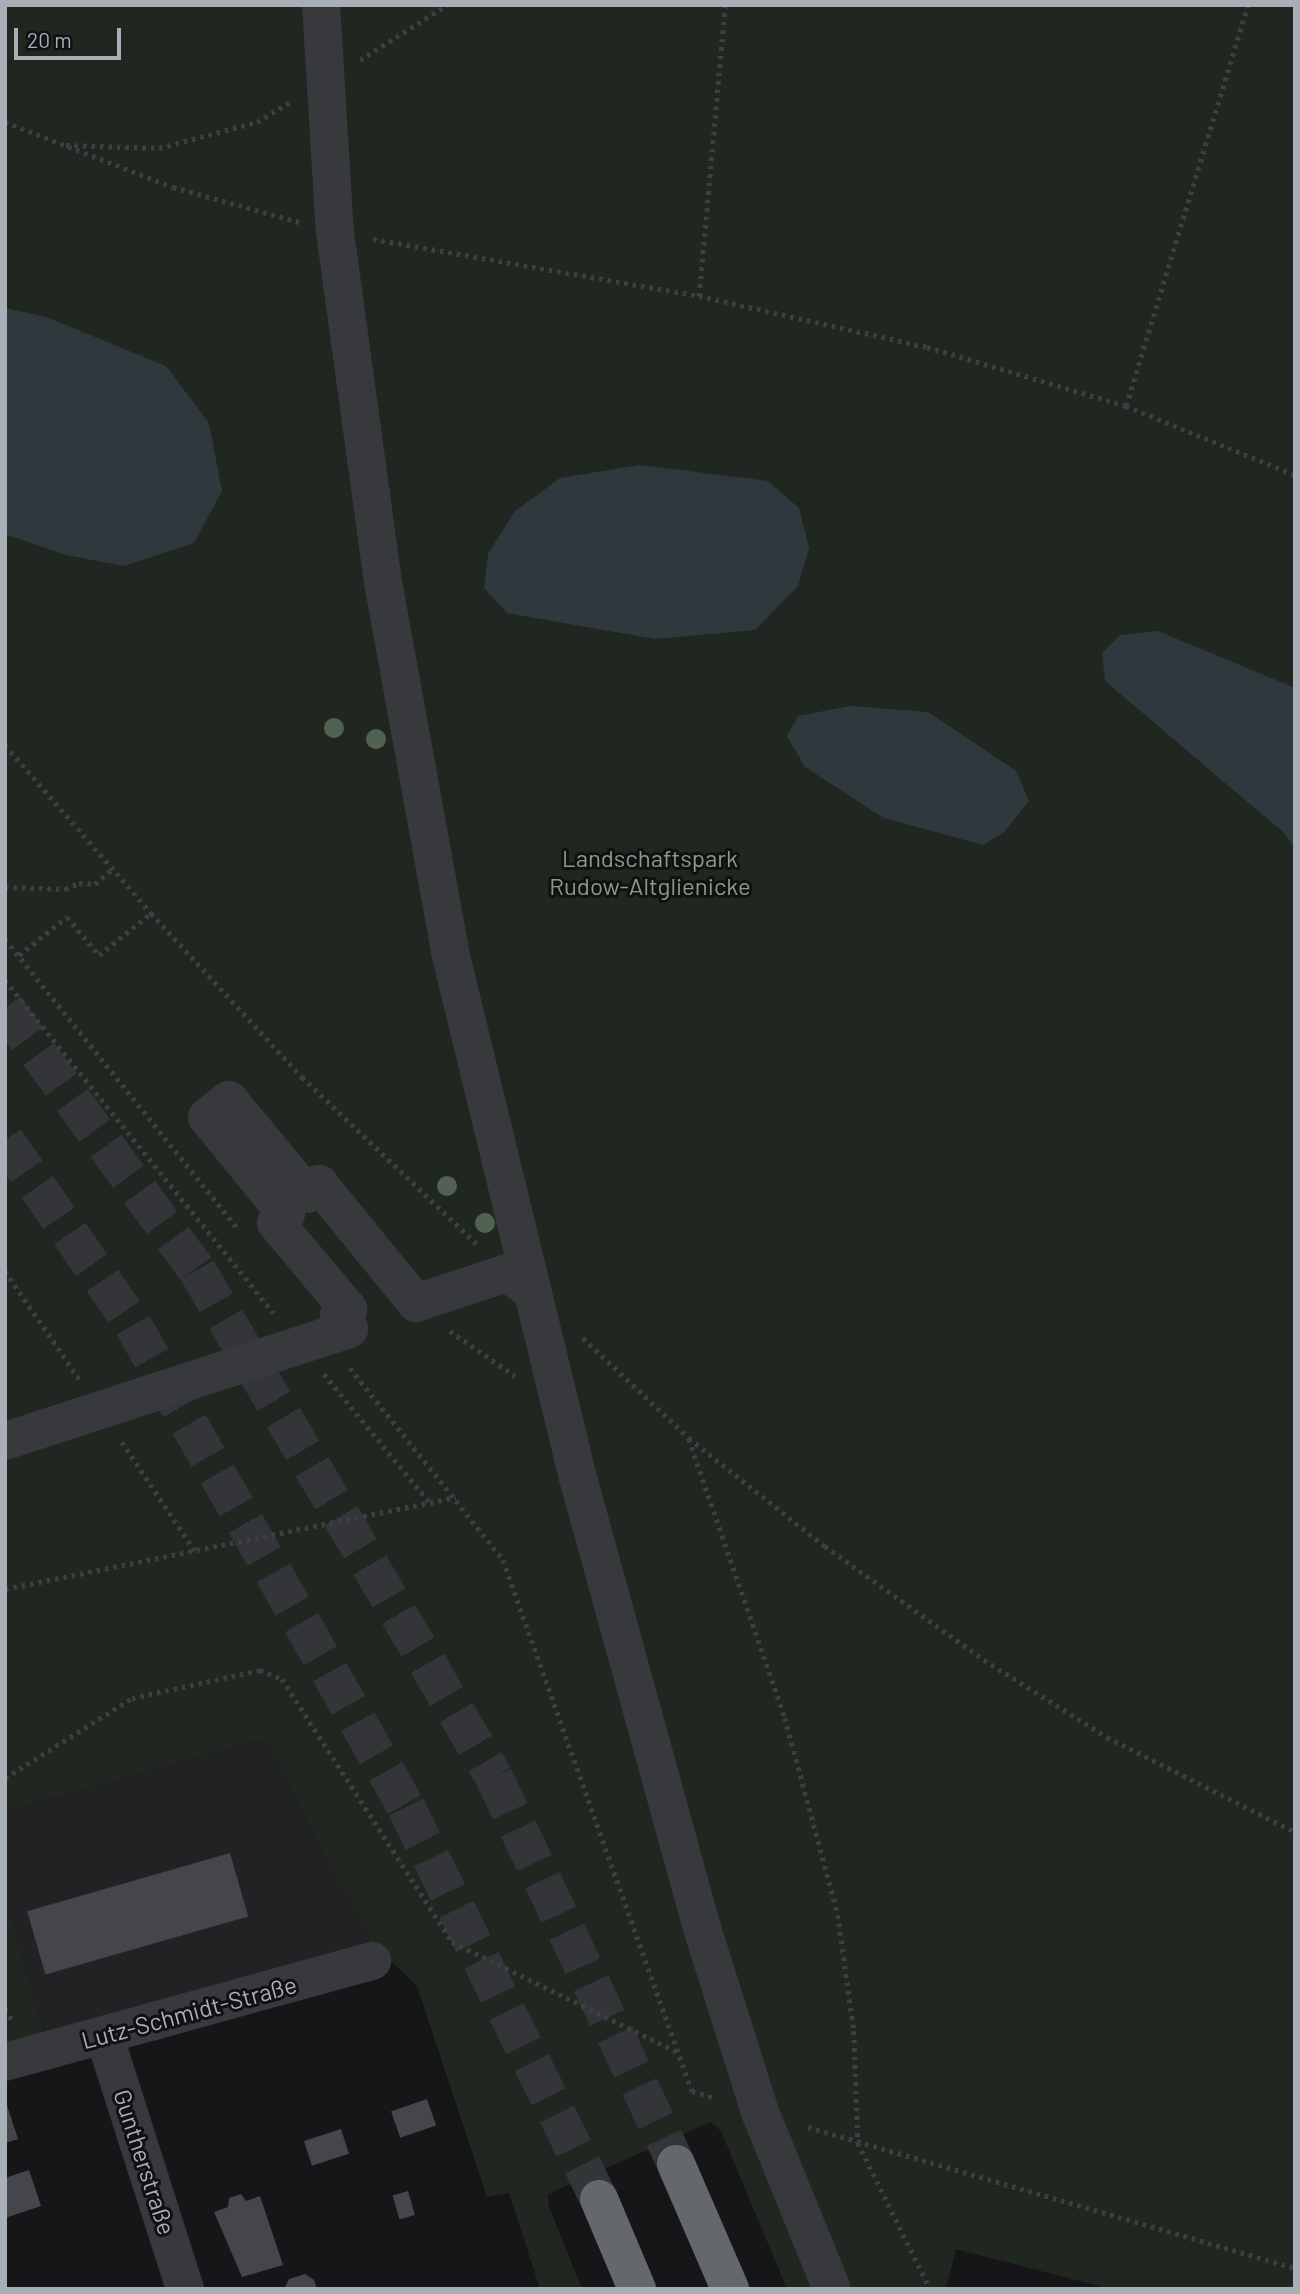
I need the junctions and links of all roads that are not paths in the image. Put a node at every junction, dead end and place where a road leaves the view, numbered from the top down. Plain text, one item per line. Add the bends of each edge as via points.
1 (321, 5) edge
2 (519, 1282) junction
3 (5, 1441) edge
4 (372, 1961) dead end
5 (104, 2035) junction
6 (5, 2062) edge
7 (676, 2164) tunnel mouth
8 (599, 2199) tunnel mouth
9 (185, 2289) edge
10 (637, 2289) edge
11 (730, 2289) edge
12 (832, 2289) edge

1 - 2 street via 335,232 383,582 450,952
2 - 3 street via 416,1303 319,1184 307,1194 229,1100 207,1117 286,1214 276,1223 348,1309 340,1315 349,1329
2 - 12 street via 561,1409 702,1928 744,2108
4 - 5 street, Lutz-Schmidt-Straße
5 - 6 street, Lutz-Schmidt-Straße
5 - 9 street, Guntherstraße
7 - 11 highway
8 - 10 highway

